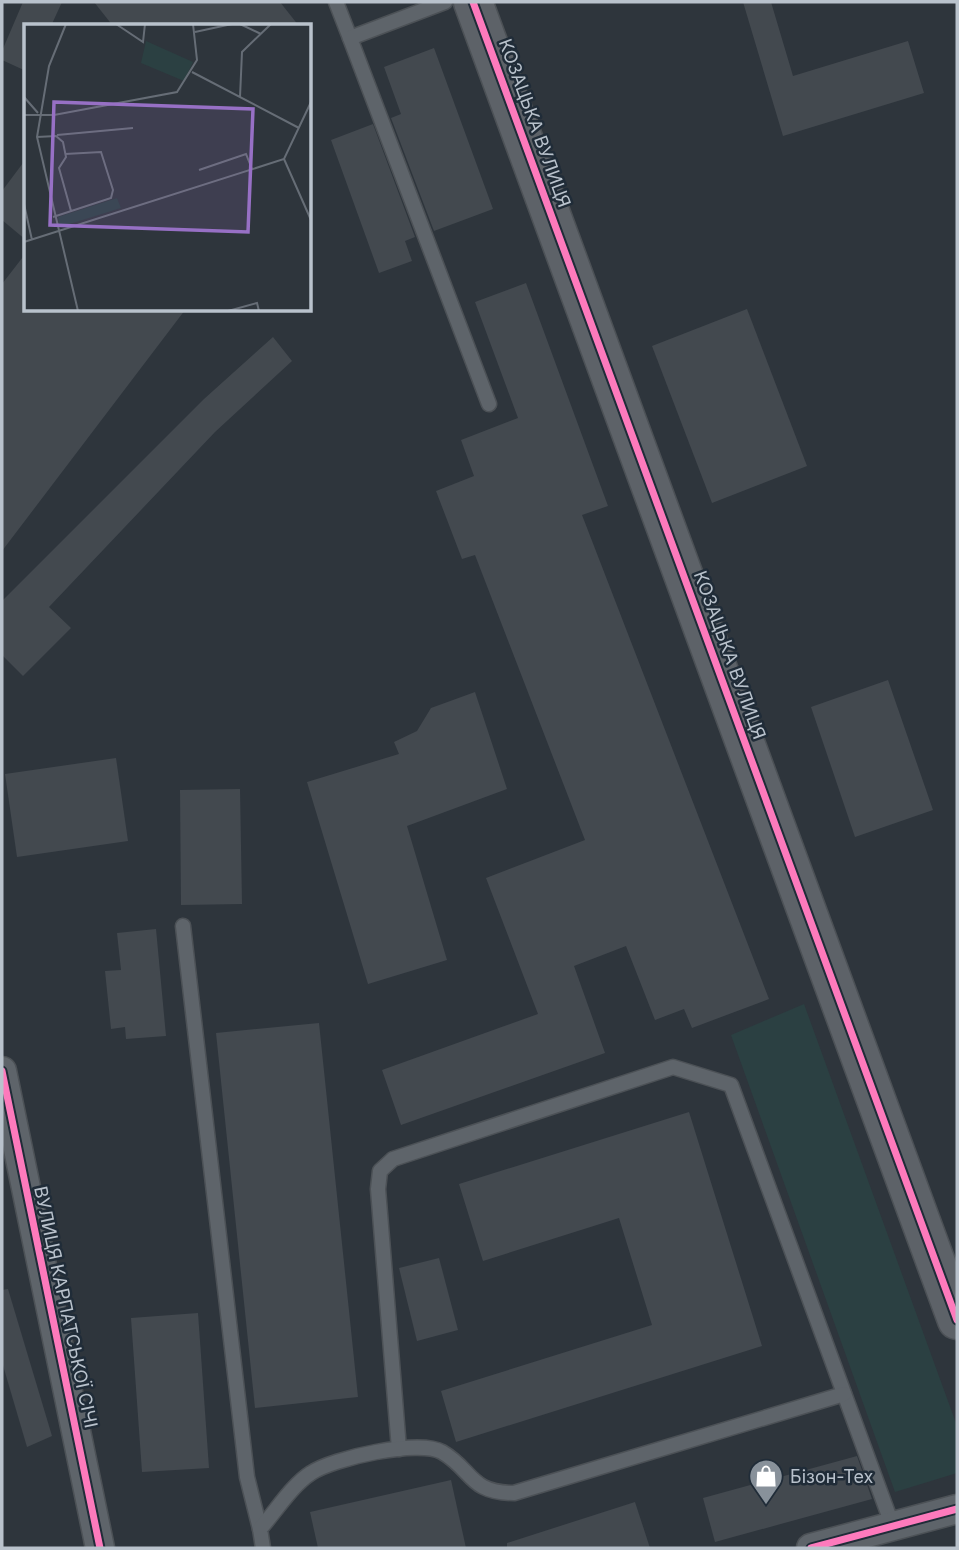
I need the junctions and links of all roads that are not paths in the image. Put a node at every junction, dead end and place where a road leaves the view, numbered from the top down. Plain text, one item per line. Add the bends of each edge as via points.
1 (336, 2) edge
2 (445, 2) edge
3 (473, 2) edge
4 (350, 38) junction
5 (489, 404) dead end
6 (183, 926) dead end
7 (2, 1071) edge
8 (957, 1320) edge
9 (844, 1394) junction
10 (399, 1449) junction
11 (957, 1509) edge
12 (893, 1527) junction
13 (260, 1529) junction
14 (100, 1548) edge
15 (263, 1548) edge
16 (811, 1548) edge

1 - 4 lane
2 - 4 lane
3 - 8 street, КОЗАЦЬКА ВУЛИЦЯ
4 - 5 lane
6 - 13 lane via 247,1477
7 - 14 street, ВУЛИЦЯ КАРПАТСЬКОЇ СІЧІ
9 - 10 lane via 514,1493 493,1493 475,1483 441,1451
9 - 10 lane via 731,1085 673,1067 393,1159 380,1171
9 - 12 lane
10 - 13 lane via 332,1463 310,1473
11 - 12 street
12 - 16 street
13 - 15 lane

